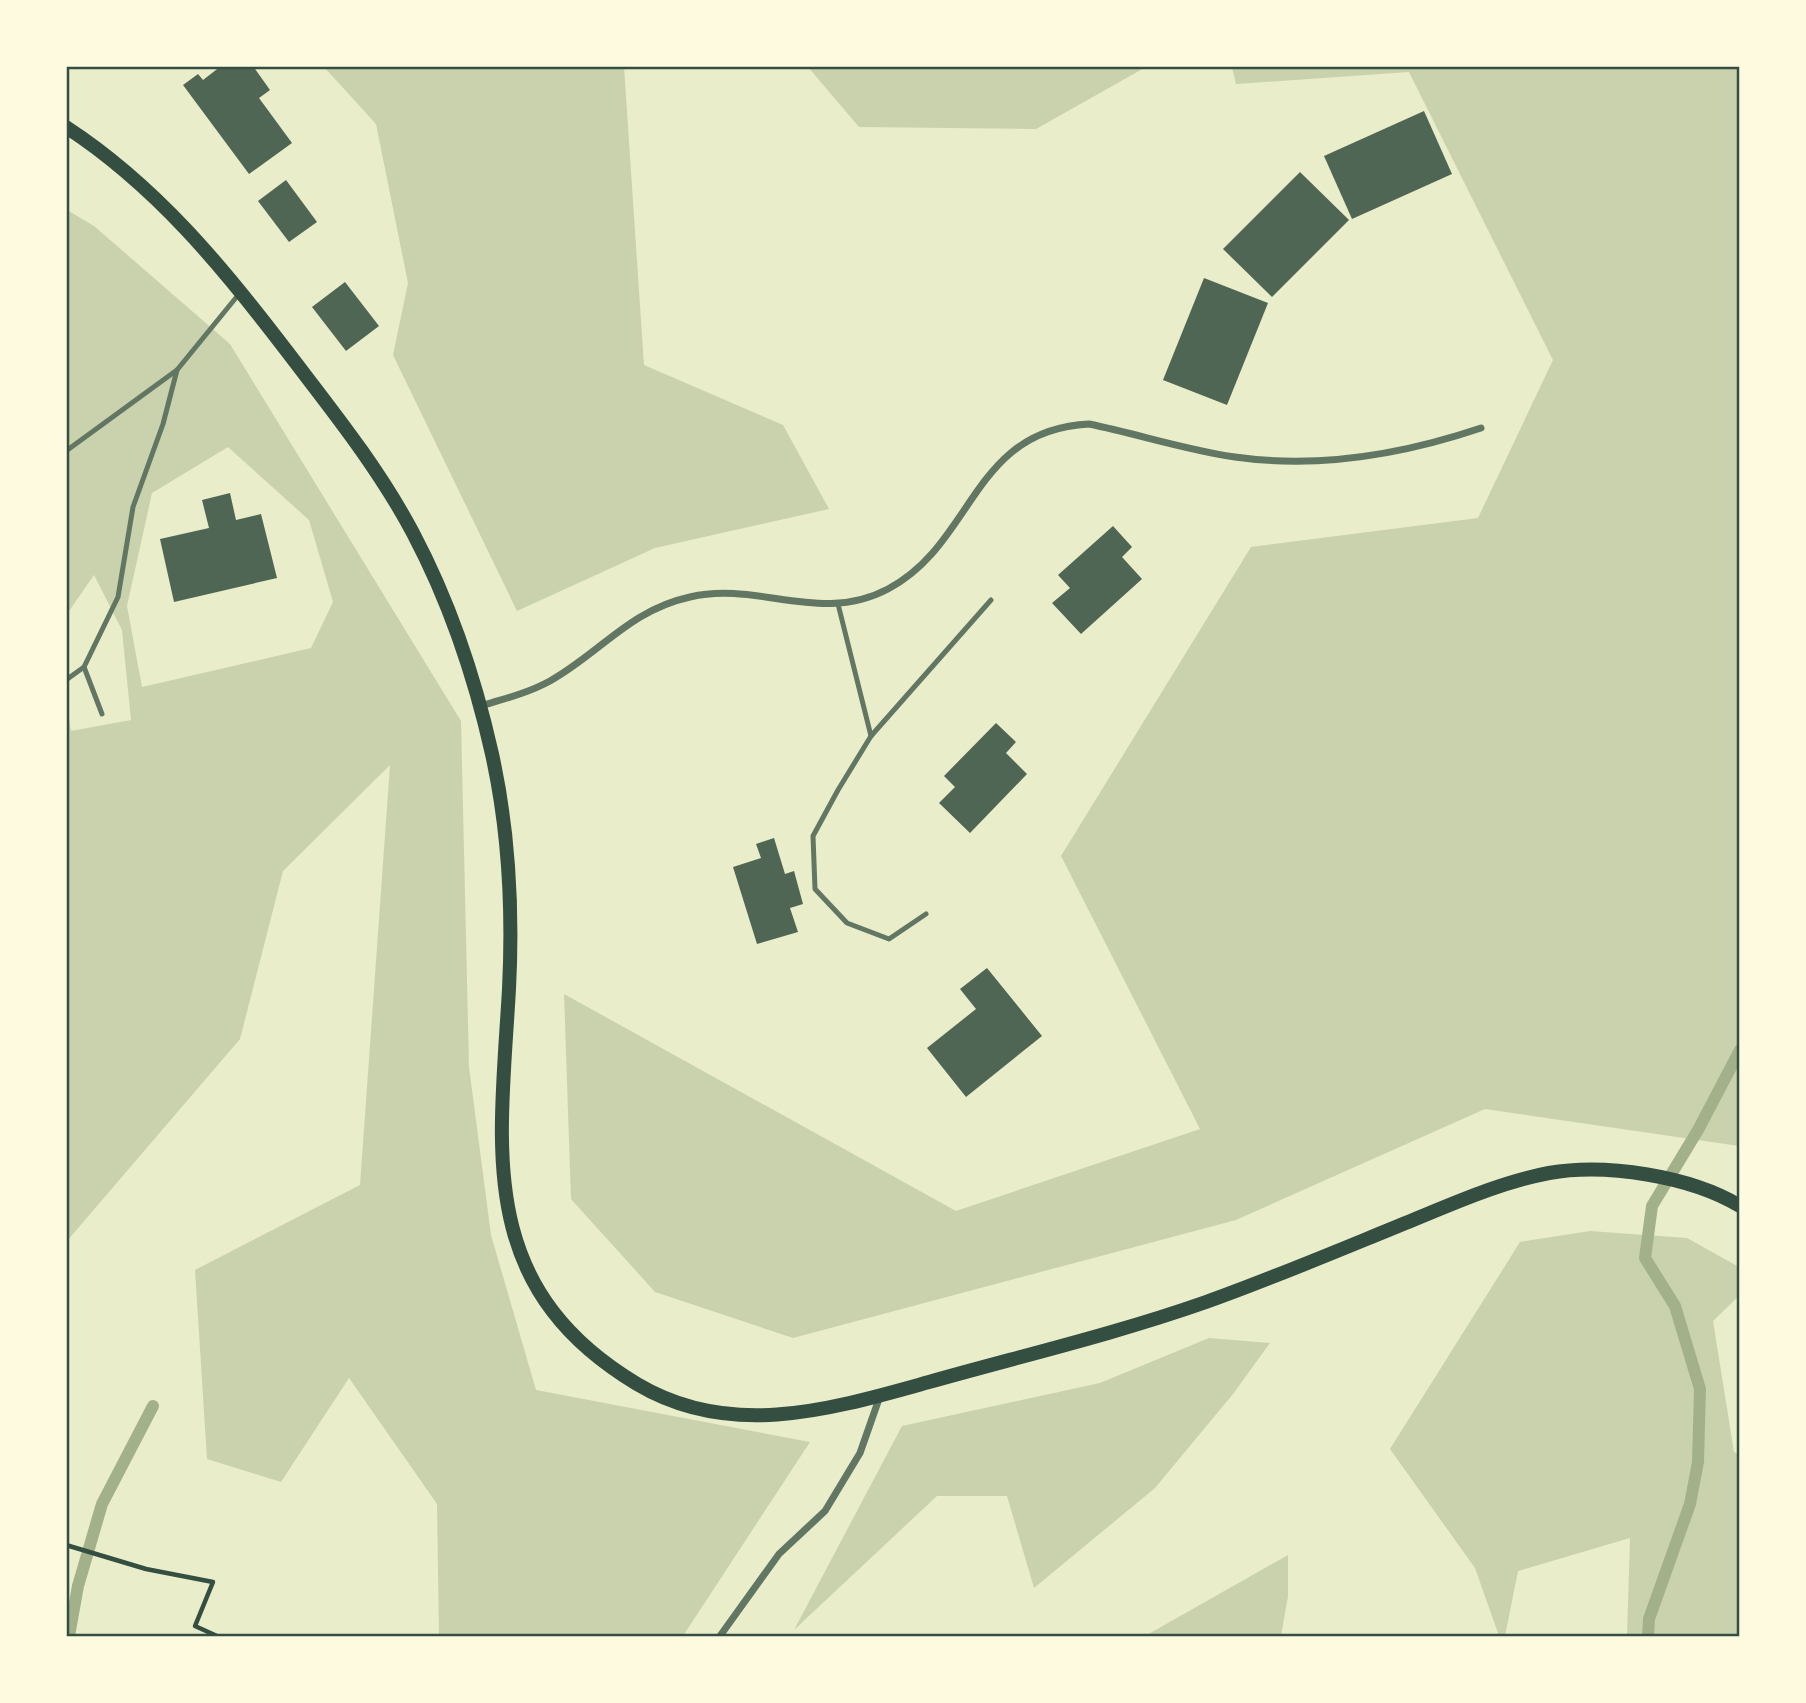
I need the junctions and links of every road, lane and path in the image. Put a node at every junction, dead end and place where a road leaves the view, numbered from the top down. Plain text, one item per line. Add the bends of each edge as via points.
1 (66, 127) edge
2 (241, 292) junction
3 (177, 370) junction
4 (1481, 428) dead end
5 (66, 451) edge
6 (991, 600) dead end
7 (838, 604) junction
8 (84, 667) junction
9 (66, 680) edge
10 (480, 706) junction
11 (102, 714) dead end
12 (871, 736) junction
13 (926, 914) dead end
14 (1740, 1206) edge
15 (880, 1395) junction
16 (66, 1545) edge
17 (217, 1636) edge
18 (720, 1636) edge

1 - 2 main road via 121,167 170,212
2 - 3 lane
2 - 10 main road via 355,441 412,530 457,633
3 - 5 lane
3 - 8 lane via 133,507 118,597
4 - 7 street via 1385,455 1285,462 1210,453 1089,424 1065,425 1021,443 1003,459 909,575 864,599
6 - 12 lane
7 - 10 street via 815,606 724,592 690,597 626,623 549,681
7 - 12 lane
8 - 9 lane
8 - 11 lane
10 - 15 main road via 493,758 509,866 509,992 499,1122 503,1192 533,1276 550,1304 594,1353 642,1387 700,1410 754,1418
12 - 13 lane via 813,836 815,889 847,923 889,939
14 - 15 main road via 1701,1188 1651,1176 1577,1170 1546,1174 1508,1184 1188,1308
15 - 18 street via 860,1454 825,1511 779,1554
16 - 17 path via 113,1561 213,1582 195,1626

